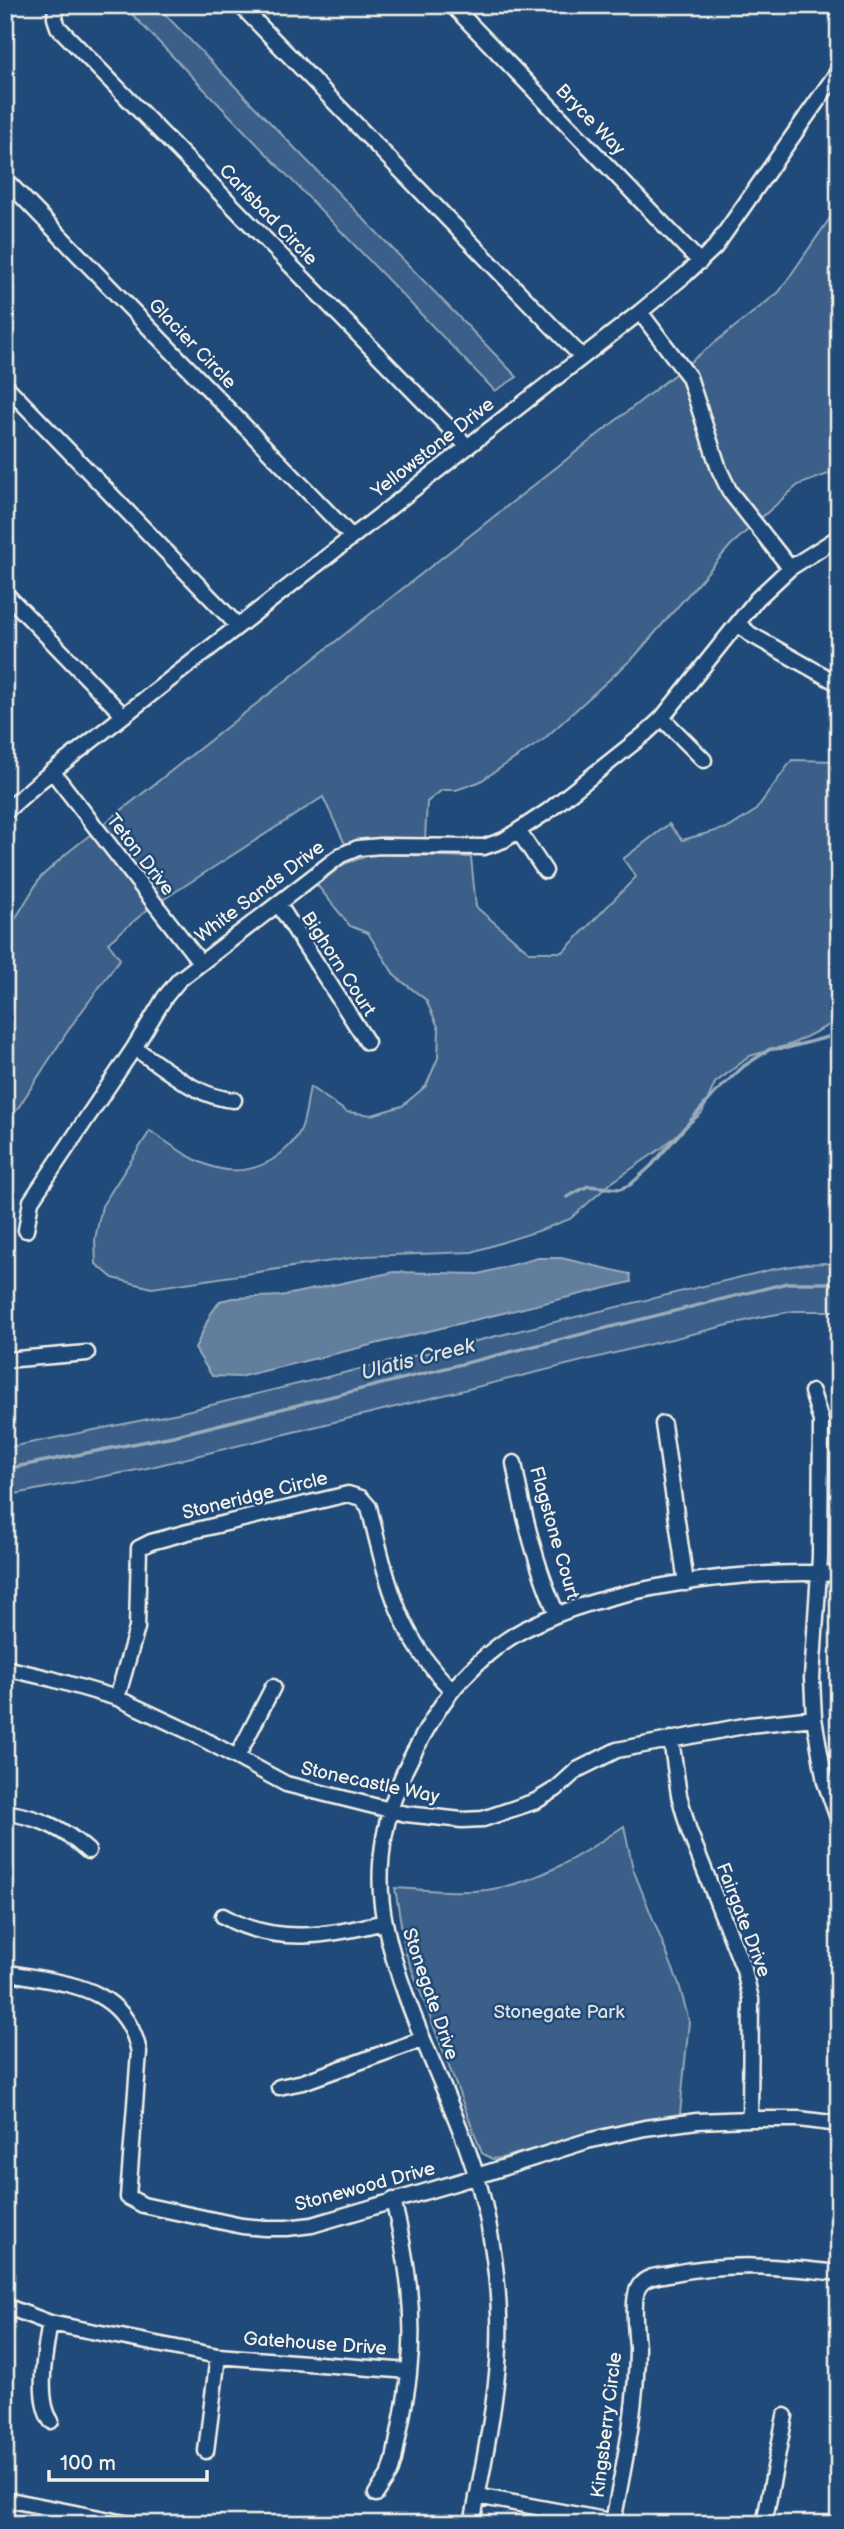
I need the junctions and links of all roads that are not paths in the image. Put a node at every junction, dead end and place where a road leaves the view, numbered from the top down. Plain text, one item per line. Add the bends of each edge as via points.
1 (240, 5) edge
2 (452, 5) edge
3 (51, 8) edge
4 (839, 69) edge
5 (5, 179) edge
6 (700, 262) junction
7 (640, 312) junction
8 (581, 356) junction
9 (5, 385) edge
10 (467, 446) junction
11 (351, 536) junction
12 (839, 537) edge
13 (790, 568) junction
14 (5, 593) edge
15 (738, 624) junction
16 (237, 626) junction
17 (839, 684) edge
18 (123, 715) junction
19 (662, 718) junction
20 (704, 760) dead end
21 (52, 772) junction
22 (7, 807) edge
23 (519, 832) junction
24 (545, 871) dead end
25 (279, 905) junction
26 (200, 962) junction
27 (367, 1042) dead end
28 (134, 1048) junction
29 (234, 1100) dead end
30 (26, 1230) dead end
31 (87, 1353) dead end
32 (5, 1360) edge
33 (812, 1392) dead end
34 (663, 1424) dead end
35 (514, 1463) dead end
36 (819, 1573) junction
37 (839, 1574) edge
38 (686, 1583) junction
39 (557, 1614) junction
40 (5, 1668) edge
41 (273, 1688) dead end
42 (452, 1689) junction
43 (117, 1698) junction
44 (814, 1718) junction
45 (670, 1739) junction
46 (237, 1757) junction
47 (390, 1811) junction
48 (5, 1812) edge
49 (839, 1821) edge
50 (88, 1851) dead end
51 (223, 1916) dead end
52 (384, 1922) junction
53 (5, 1972) edge
54 (423, 2039) junction
55 (279, 2087) dead end
56 (750, 2119) junction
57 (839, 2124) edge
58 (477, 2176) junction
59 (393, 2200) junction
60 (839, 2273) edge
61 (5, 2306) edge
62 (50, 2323) junction
63 (218, 2357) junction
64 (410, 2371) junction
65 (785, 2416) dead end
66 (51, 2421) dead end
67 (206, 2452) dead end
68 (376, 2494) dead end
69 (477, 2496) junction
70 (5, 2499) edge
71 (617, 2523) edge
72 (130, 2524) edge
73 (472, 2524) edge
74 (764, 2524) edge

1 - 8 street
2 - 6 street, Bryce Way
3 - 10 street, Carlsbad Circle via 58,27
4 - 6 street, Yellowstone Drive via 729,229
5 - 11 street, Glacier Circle
6 - 7 street, Yellowstone Drive
7 - 8 street, Yellowstone Drive
7 - 13 street via 689,377 730,492
8 - 10 street, Yellowstone Drive
9 - 16 street
10 - 11 street, Yellowstone Drive
11 - 16 street, Yellowstone Drive
12 - 13 street, White Sands Drive
13 - 15 street, White Sands Drive
14 - 18 street
15 - 17 street
15 - 19 street, White Sands Drive
16 - 18 street, Yellowstone Drive
18 - 21 street, Yellowstone Drive
19 - 20 street
19 - 23 street, White Sands Drive
21 - 22 street, Yellowstone Drive
21 - 26 street, Teton Drive
23 - 24 street
23 - 25 street, White Sands Drive via 484,847 358,848 341,855
25 - 26 street, White Sands Drive
25 - 27 street, Bighorn Court
26 - 28 street, White Sands Drive via 179,980
28 - 29 street via 201,1093
28 - 30 street, White Sands Drive via 30,1202
31 - 32 street
33 - 36 street via 821,1421
34 - 38 street
35 - 39 street, Flagstone Court via 521,1503
36 - 37 street, Stonegate Drive
36 - 38 street, Stonegate Drive
36 - 44 street
38 - 39 street, Stonegate Drive via 587,1603
39 - 42 street, Stonegate Drive via 520,1632
40 - 43 street, Stonecastle Way
41 - 46 street
42 - 43 street, Stoneridge Circle via 419,1653 394,1600 369,1507 359,1496 348,1494 139,1548 137,1629
42 - 47 street, Stonegate Drive via 407,1767
43 - 46 street, Stonecastle Way
44 - 45 street, Stonecastle Way
44 - 49 street via 825,1782
45 - 47 street, Stonecastle Way via 606,1754 536,1801 484,1819 428,1818
45 - 56 street, Fairgate Drive via 689,1831 751,1999
46 - 47 street, Stonecastle Way via 286,1784
47 - 52 street, Stonegate Drive via 381,1869
48 - 50 street via 47,1822
51 - 52 street via 253,1930 286,1937
52 - 54 street, Stonegate Drive
53 - 59 street, Stonewood Drive via 102,1995 123,2013 133,2030 139,2052 128,2197 143,2205 265,2228 312,2225
54 - 55 street
54 - 58 street, Stonegate Drive
56 - 57 street, Stonewood Drive
56 - 58 street, Stonewood Drive via 634,2131
58 - 59 street, Stonewood Drive
58 - 69 street, Stonegate Drive via 496,2271 499,2323 497,2381
59 - 64 street via 411,2308
60 - 71 street, Kingsberry Circle via 733,2265 651,2277 639,2285 635,2295 634,2390
61 - 62 street, Gatehouse Drive
62 - 63 street, Gatehouse Drive
62 - 66 street via 44,2402
63 - 64 street, Gatehouse Drive
63 - 67 street
64 - 68 street via 394,2460
65 - 74 street
69 - 71 street
69 - 73 street, Stonegate Drive
70 - 72 street

